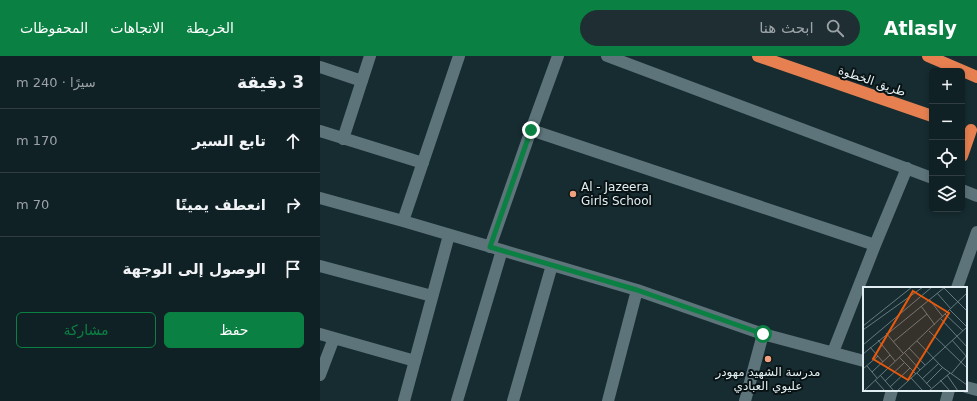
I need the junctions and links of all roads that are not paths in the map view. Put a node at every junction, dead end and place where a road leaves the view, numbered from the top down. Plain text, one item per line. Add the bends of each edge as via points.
1 (370, 56) edge
2 (459, 56) edge
3 (558, 56) edge
4 (607, 56) edge
5 (758, 56) edge
6 (928, 56) edge
7 (320, 67) edge
8 (977, 77) edge
9 (362, 81) junction
10 (929, 115) edge
11 (970, 129) edge
12 (531, 130) junction
13 (320, 131) edge
14 (343, 138) junction
15 (965, 146) edge
16 (423, 163) junction
17 (907, 168) junction
18 (929, 177) edge
19 (965, 191) edge
20 (977, 196) edge
21 (320, 198) edge
22 (403, 222) junction
23 (977, 232) edge
24 (449, 235) junction
25 (875, 245) junction
26 (496, 249) junction
27 (552, 265) junction
28 (320, 266) edge
29 (957, 287) edge
30 (637, 290) junction
31 (432, 296) junction
32 (320, 334) edge
33 (763, 334) junction
34 (334, 338) junction
35 (833, 352) junction
36 (415, 361) junction
37 (863, 361) edge
38 (320, 375) edge
39 (967, 387) edge
40 (977, 390) edge
41 (892, 391) edge
42 (949, 391) edge
43 (404, 401) edge
44 (457, 401) edge
45 (513, 401) edge
46 (608, 401) edge
47 (745, 401) edge
48 (889, 401) edge
49 (946, 401) edge

1 - 9 street
2 - 16 street
3 - 12 street
4 - 17 street
5 - 10 highway, طريق الخطوة
6 - 8 highway
7 - 9 street
9 - 14 street
11 - 15 highway
12 - 25 street
12 - 26 street
13 - 14 street
14 - 16 street
16 - 22 street
17 - 18 street
17 - 25 street
19 - 20 street
21 - 22 street
22 - 24 street
23 - 29 street
24 - 26 street
24 - 31 street
25 - 35 street
26 - 27 street
26 - 44 street
27 - 30 street
27 - 45 street
28 - 31 street
30 - 33 street
30 - 46 street
31 - 36 street
32 - 34 street
33 - 35 street
33 - 47 street
34 - 36 street
34 - 38 street
35 - 37 street
36 - 43 street
39 - 40 street
41 - 48 street
42 - 49 street

